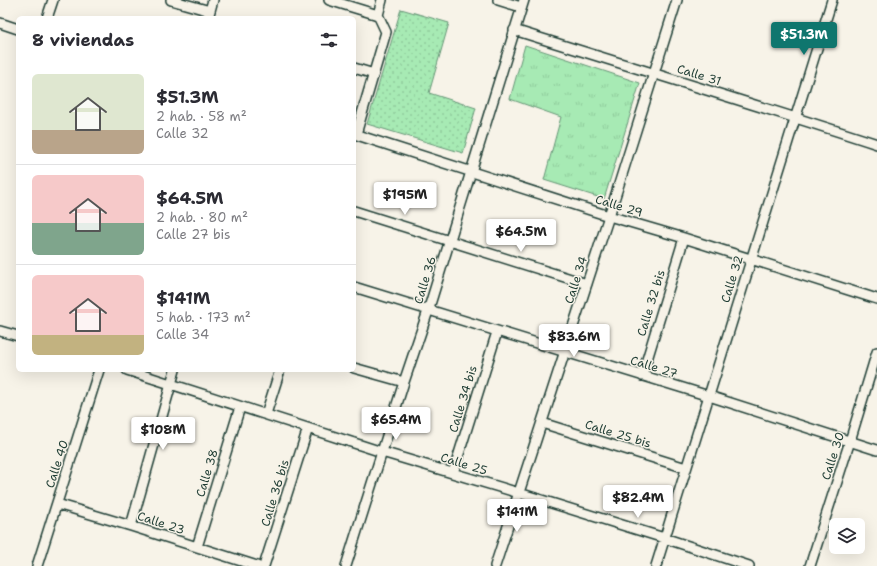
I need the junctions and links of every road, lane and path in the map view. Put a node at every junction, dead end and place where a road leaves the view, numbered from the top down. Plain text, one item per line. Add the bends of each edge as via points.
1 (53, 0) edge
2 (172, 0) edge
3 (213, 0) edge
4 (329, 0) edge
5 (382, 0) edge
6 (498, 0) edge
7 (677, 0) edge
8 (832, 0) edge
9 (522, 4) edge
10 (209, 15) edge
11 (378, 15) junction
12 (48, 16) edge
13 (0, 23) edge
14 (16, 28) edge
15 (514, 30) junction
16 (356, 69) edge
17 (374, 74) junction
18 (653, 74) junction
19 (796, 117) junction
20 (356, 131) edge
21 (356, 134) edge
22 (877, 144) edge
23 (470, 172) junction
24 (356, 212) edge
25 (609, 216) junction
26 (684, 238) junction
27 (449, 242) junction
28 (751, 259) junction
29 (587, 284) junction
30 (356, 288) edge
31 (877, 299) edge
32 (428, 311) junction
33 (0, 331) edge
34 (497, 332) junction
35 (16, 335) edge
36 (565, 352) junction
37 (877, 352) edge
38 (356, 369) edge
39 (99, 372) edge
40 (132, 372) edge
41 (174, 372) edge
42 (279, 372) edge
43 (642, 376) junction
44 (404, 382) junction
45 (171, 385) junction
46 (709, 396) junction
47 (240, 407) junction
48 (266, 414) junction
49 (542, 423) junction
50 (308, 428) junction
51 (850, 441) junction
52 (877, 450) edge
53 (382, 452) junction
54 (686, 468) junction
55 (453, 473) junction
56 (519, 493) junction
57 (57, 504) junction
58 (130, 526) junction
59 (664, 538) junction
60 (197, 547) junction
61 (37, 566) edge
62 (257, 566) edge
63 (264, 566) edge
64 (346, 566) edge
65 (496, 566) edge
66 (656, 566) edge
67 (749, 566) edge
68 (810, 566) edge

1 - 12 street
2 - 10 street
3 - 10 street
4 - 11 street
5 - 11 street
6 - 9 street
7 - 18 street, Calle 34
8 - 19 street, Calle 32
9 - 15 street, Calle 36
11 - 17 street via 386,32
13 - 14 street
15 - 18 street, Calle 31
15 - 23 street, Calle 36
16 - 17 street
17 - 20 street
18 - 19 street, Calle 31
18 - 25 street, Calle 34
19 - 22 street, Calle 31
19 - 28 street, Calle 32
21 - 23 street, Calle 29
23 - 25 street, Calle 29
23 - 27 street, Calle 36
24 - 27 street
25 - 26 street, Calle 29
25 - 29 street, Calle 34
26 - 28 street, Calle 29
26 - 43 street, Calle 32 bis
27 - 29 street
27 - 32 street, Calle 36
28 - 31 street, Calle 29
28 - 46 street, Calle 32
29 - 36 street, Calle 34
30 - 32 street, Calle 27
32 - 34 street, Calle 27
32 - 44 street, Calle 36
33 - 35 street
34 - 36 street, Calle 27
34 - 55 street, Calle 34 bis
36 - 43 street, Calle 27
36 - 49 street, Calle 34
37 - 51 street, Calle 30
38 - 44 street
39 - 57 street, Calle 40
40 - 45 street, Calle 25
41 - 45 street
42 - 48 street
43 - 46 street, Calle 27
44 - 53 street, Calle 36
45 - 47 street, Calle 25
45 - 58 street
46 - 51 street, Calle 27
46 - 54 street, Calle 32
47 - 48 street, Calle 25
47 - 60 street, Calle 38
48 - 50 street, Calle 25
49 - 54 street, Calle 25 bis
49 - 56 street, Calle 34
50 - 53 street, Calle 25
50 - 63 street, Calle 36 bis
51 - 52 street, Calle 27
51 - 68 street, Calle 30
53 - 55 street, Calle 25
53 - 64 street, Calle 36
54 - 59 street, Calle 32
55 - 56 street, Calle 25
56 - 59 street, Calle 25
56 - 65 street, Calle 34
57 - 58 street, Calle 23
57 - 61 street, Calle 40
58 - 60 street, Calle 23
59 - 66 street, Calle 32
59 - 67 street, Calle 25
60 - 62 street, Calle 23

